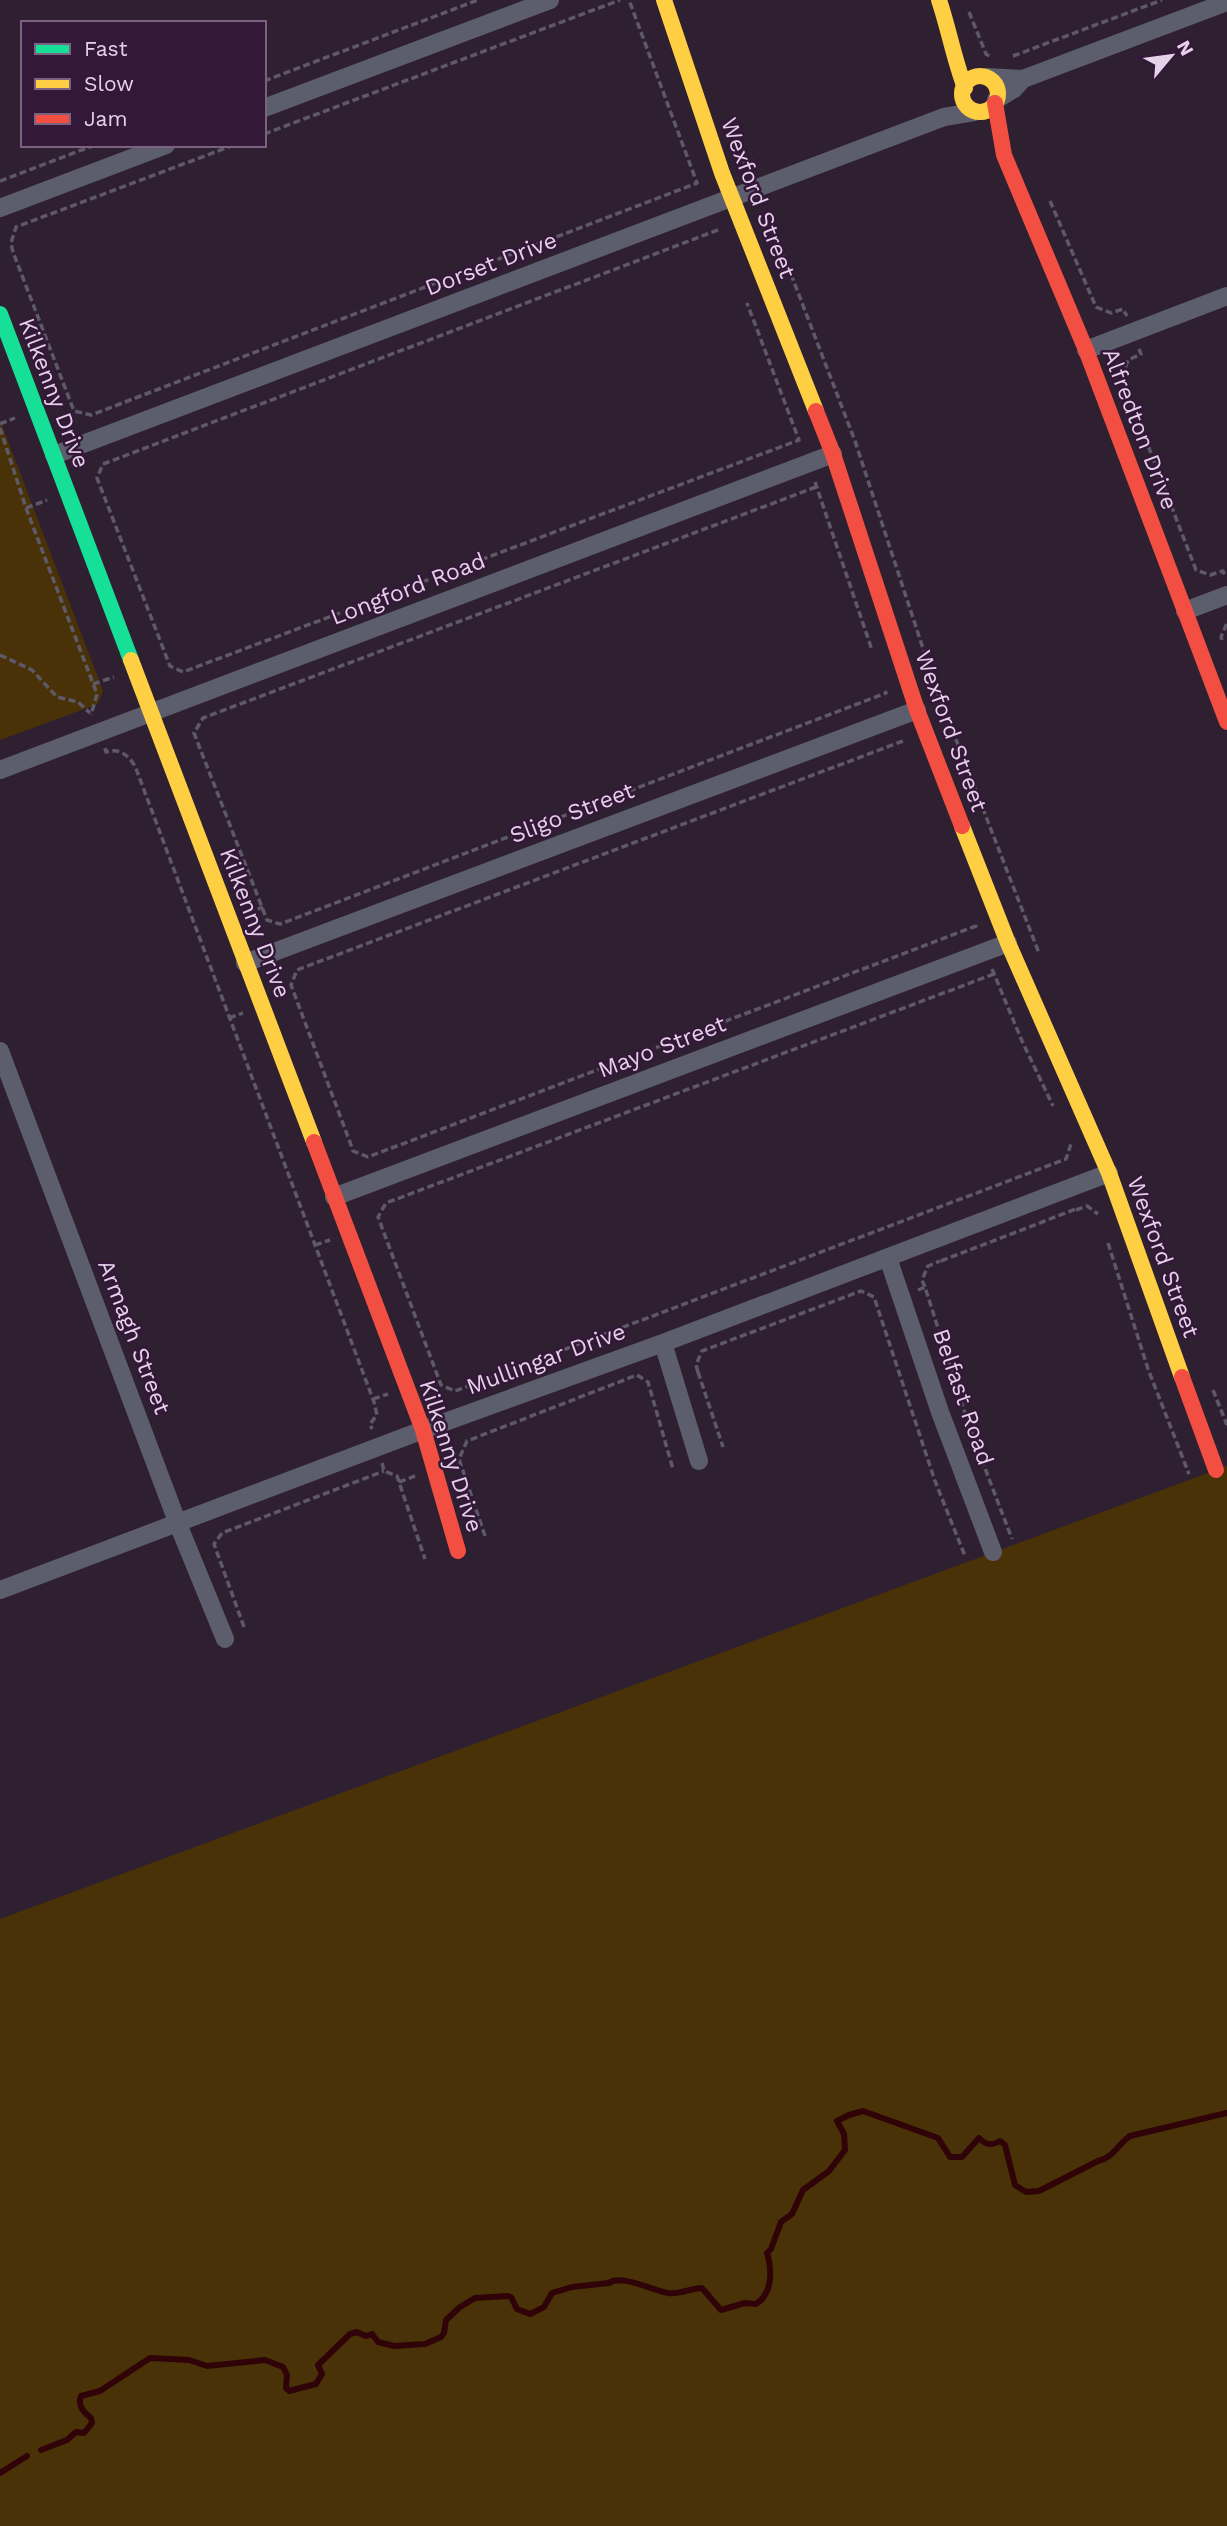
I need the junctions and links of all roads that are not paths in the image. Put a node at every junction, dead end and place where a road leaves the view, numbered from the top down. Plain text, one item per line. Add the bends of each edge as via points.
1 (550, 0) edge
2 (664, 0) edge
3 (939, 0) edge
4 (1227, 2) edge
5 (952, 38) junction
6 (985, 76) junction
7 (1023, 79) junction
8 (964, 90) junction
9 (996, 102) junction
10 (266, 107) edge
11 (976, 113) junction
12 (944, 117) junction
13 (161, 147) edge
14 (1004, 155) junction
15 (732, 199) junction
16 (0, 208) edge
17 (1227, 296) edge
18 (0, 314) edge
19 (1086, 350) junction
20 (833, 454) junction
21 (54, 455) junction
22 (1227, 595) edge
23 (1185, 611) junction
24 (917, 710) junction
25 (151, 712) junction
26 (1227, 722) edge
27 (0, 770) edge
28 (1007, 943) junction
29 (245, 963) junction
30 (0, 1051) edge
31 (1109, 1173) junction
32 (334, 1197) junction
33 (888, 1258) junction
34 (663, 1343) junction
35 (423, 1430) junction
36 (699, 1461) dead end
37 (1216, 1470) dead end
38 (178, 1524) junction
39 (458, 1551) dead end
40 (993, 1552) dead end
41 (0, 1590) edge
42 (225, 1639) dead end

1 - 10 street
2 - 15 street, Wexford Street
3 - 5 street
4 - 7 street
5 - 6 street
5 - 8 street
6 - 7 street
6 - 8 street via 972,79
6 - 9 street via 997,88
7 - 9 street
8 - 11 street via 967,105
8 - 12 street
9 - 11 street
9 - 14 street, Alfredton Drive
11 - 12 street, Dorset Drive
11 - 14 street, Alfredton Drive
12 - 15 street, Dorset Drive
13 - 16 street
14 - 19 street, Alfredton Drive
15 - 20 street, Wexford Street
15 - 21 street, Dorset Drive
17 - 19 street
18 - 21 street, Kilkenny Drive
19 - 23 street, Alfredton Drive
20 - 24 street, Wexford Street
20 - 25 street, Longford Road
21 - 25 street, Kilkenny Drive
22 - 23 street
23 - 26 street, Alfredton Drive
24 - 28 street, Wexford Street
24 - 29 street, Sligo Street
25 - 27 street, Longford Road
25 - 29 street, Kilkenny Drive
28 - 31 street, Wexford Street
28 - 32 street, Mayo Street
29 - 32 street, Kilkenny Drive
30 - 38 street, Armagh Street
31 - 33 street, Mullingar Drive
31 - 37 street, Wexford Street
32 - 35 street, Kilkenny Drive
33 - 34 street, Mullingar Drive
33 - 40 street, Belfast Road
34 - 35 street, Mullingar Drive
34 - 36 street
35 - 38 street, Mullingar Drive
35 - 39 street, Kilkenny Drive
38 - 41 street, Mullingar Drive
38 - 42 street, Armagh Street

